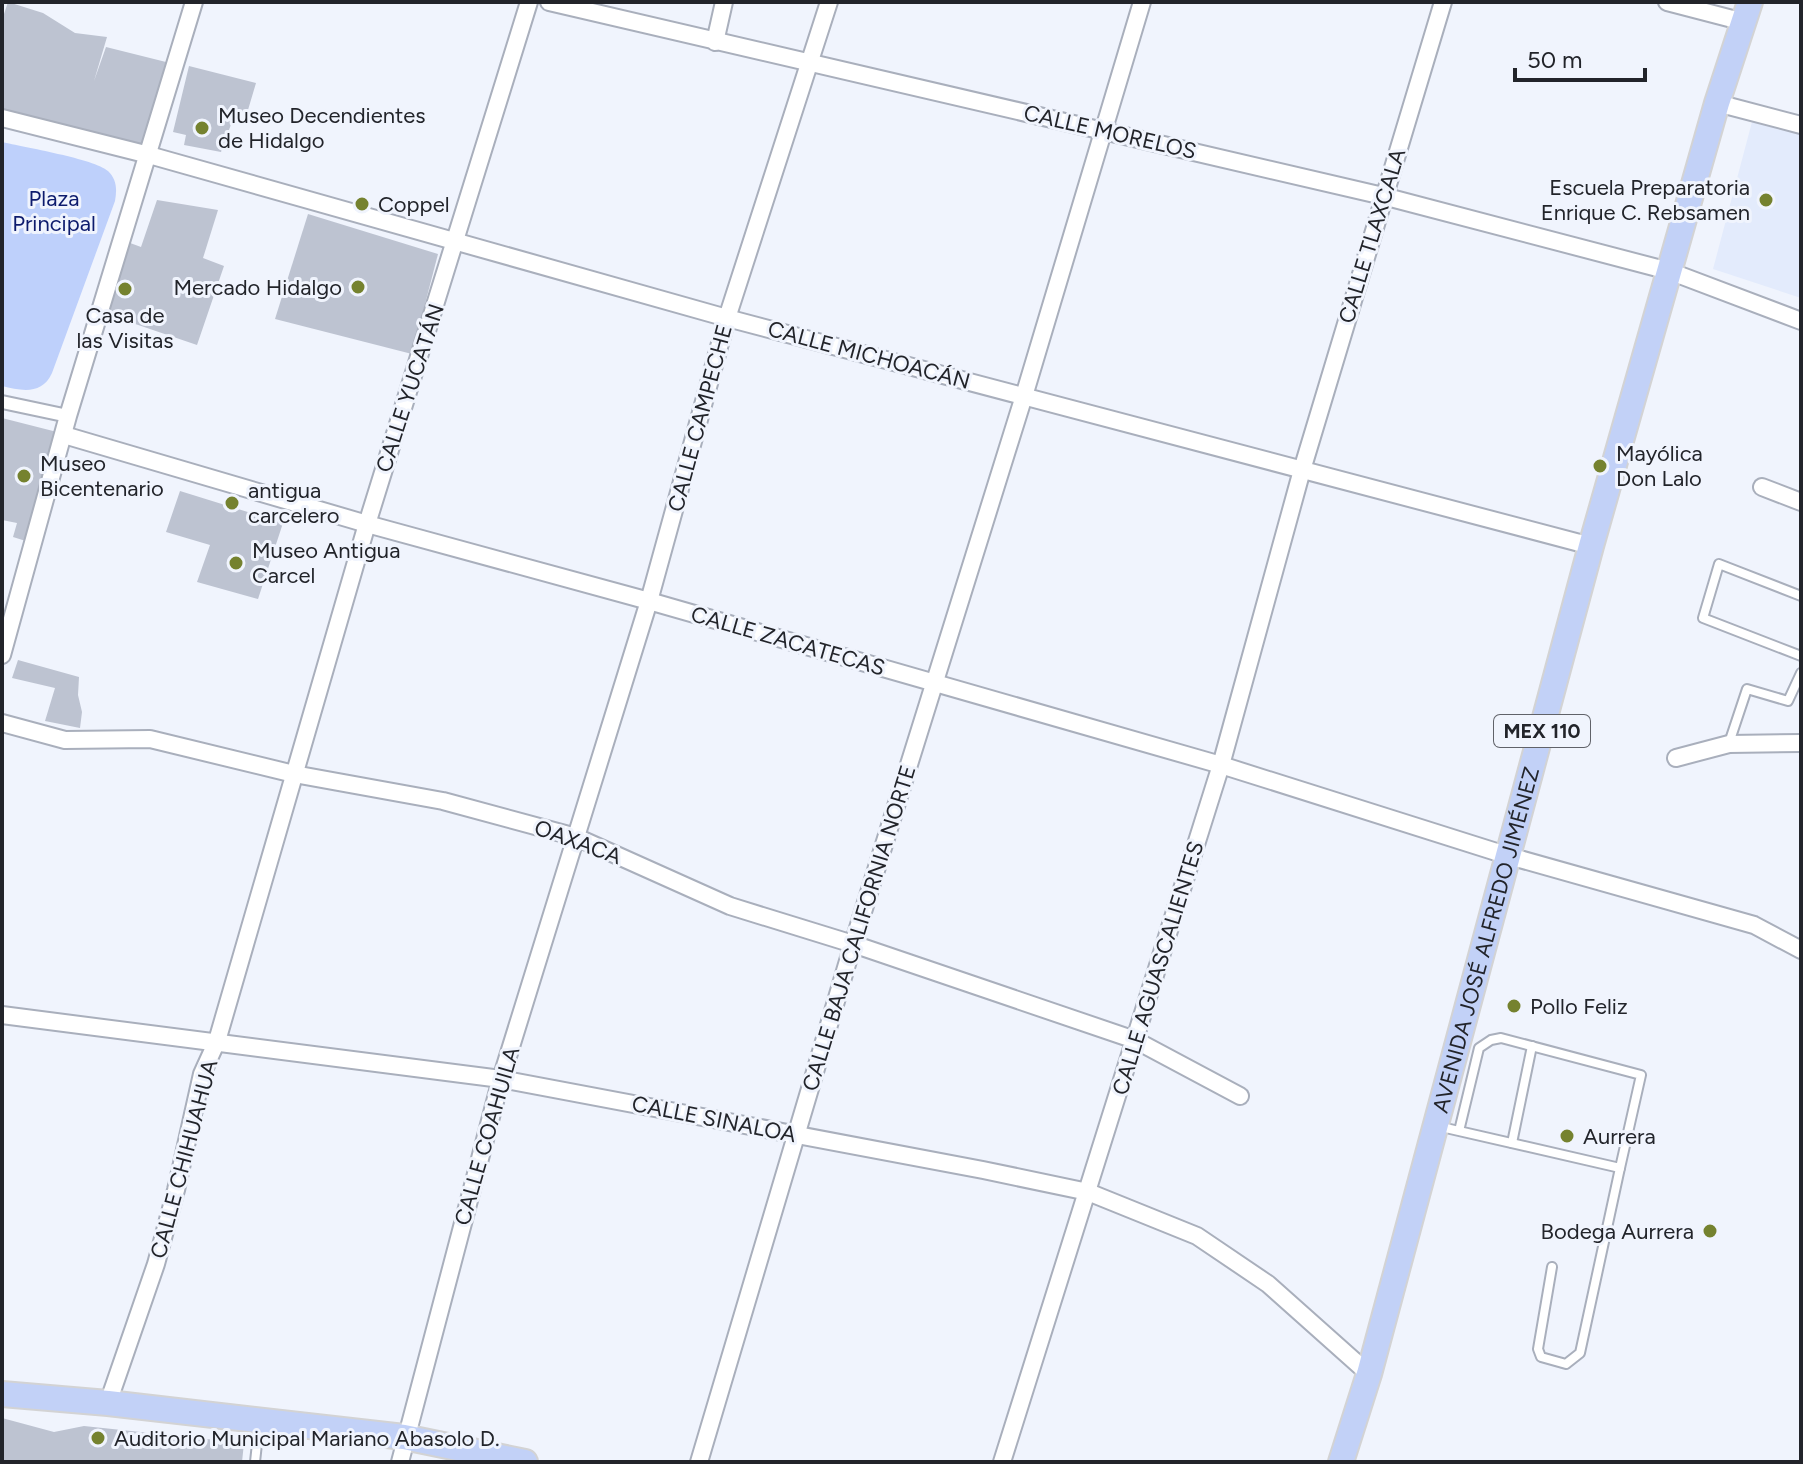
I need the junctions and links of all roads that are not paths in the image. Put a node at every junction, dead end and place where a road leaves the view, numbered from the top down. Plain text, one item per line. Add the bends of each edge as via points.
1 (194, 2) edge
2 (529, 2) edge
3 (549, 2) edge
4 (724, 2) edge
5 (829, 2) edge
6 (1142, 2) edge
7 (1443, 2) edge
8 (1667, 2) edge
9 (1747, 12) edge
10 (715, 42) junction
11 (809, 64) junction
12 (1717, 103) junction
13 (2, 118) edge
14 (1801, 125) edge
15 (1102, 129) junction
16 (149, 155) junction
17 (1383, 196) junction
18 (456, 242) junction
19 (1669, 271) junction
20 (727, 318) junction
21 (1801, 321) edge
22 (1024, 396) junction
23 (2, 402) edge
24 (68, 416) junction
25 (64, 435) junction
26 (1302, 470) junction
27 (1762, 487) dead end
28 (1801, 502) edge
29 (367, 524) junction
30 (1591, 546) junction
31 (1801, 596) edge
32 (649, 601) junction
33 (2, 655) edge
34 (1801, 656) edge
35 (1801, 673) edge
36 (934, 683) junction
37 (2, 723) edge
38 (1801, 743) edge
39 (1729, 744) junction
40 (1676, 758) dead end
41 (1221, 765) junction
42 (294, 774) junction
43 (576, 837) junction
44 (1509, 856) junction
45 (853, 944) junction
46 (1801, 950) edge
47 (2, 1015) edge
48 (1135, 1040) junction
49 (217, 1041) junction
50 (1532, 1046) junction
51 (501, 1079) junction
52 (1240, 1096) dead end
53 (1448, 1128) junction
54 (796, 1135) junction
55 (1512, 1143) junction
56 (1620, 1168) junction
57 (1088, 1192) junction
58 (1552, 1267) dead end
59 (1369, 1374) junction
60 (2, 1394) edge
61 (108, 1403) junction
62 (260, 1420) junction
63 (404, 1437) junction
64 (255, 1462) edge
65 (400, 1462) edge
66 (525, 1462) edge
67 (699, 1462) edge
68 (1002, 1462) edge
69 (1341, 1462) edge

1 - 16 street
2 - 18 street, CALLE YUCATÁN
3 - 10 street, CALLE MORELOS
4 - 10 street
5 - 11 street, CALLE CAMPECHE
6 - 15 street, CALLE BAJA CALIFORNIA NORTE
7 - 17 street, CALLE TLAXCALA
8 - 9 street
9 - 12 main road, AVENIDA JOSÉ ALFREDO JIMÉNEZ / MEX 110
10 - 11 street, CALLE MORELOS
11 - 15 street, CALLE MORELOS
11 - 20 street, CALLE CAMPECHE
12 - 14 street
12 - 19 main road, AVENIDA JOSÉ ALFREDO JIMÉNEZ / MEX 110
13 - 16 street, CALLE MICHOACÁN
15 - 17 street, CALLE MORELOS
15 - 22 street, CALLE BAJA CALIFORNIA NORTE
16 - 18 street, CALLE MICHOACÁN
16 - 24 street
17 - 19 street, CALLE MORELOS
17 - 26 street, CALLE TLAXCALA
18 - 20 street, CALLE MICHOACÁN
18 - 29 street, CALLE YUCATÁN
19 - 21 street, CALLE MORELOS
19 - 30 main road, AVENIDA JOSÉ ALFREDO JIMÉNEZ / MEX 110
20 - 22 street, CALLE MICHOACÁN
20 - 32 street, CALLE CAMPECHE
22 - 26 street, CALLE MICHOACÁN
22 - 36 street, CALLE BAJA CALIFORNIA NORTE
23 - 24 street
24 - 25 street
25 - 29 street, CALLE ZACATECAS
25 - 33 street
26 - 30 street, CALLE MICHOACÁN
26 - 41 street, CALLE AGUASCALIENTES
27 - 28 street
29 - 32 street, CALLE ZACATECAS
29 - 42 street, CALLE YUCATÁN
30 - 44 main road, AVENIDA JOSÉ ALFREDO JIMÉNEZ / MEX 110
31 - 34 lane via 1719,564 1703,618
32 - 36 street, CALLE ZACATECAS
32 - 43 street, CALLE CAMPECHE
35 - 39 lane via 1788,701 1747,689
36 - 41 street, CALLE ZACATECAS
36 - 45 street, CALLE BAJA CALIFORNIA NORTE
37 - 42 street, OAXACA via 65,740 150,739
38 - 39 street
39 - 40 street
41 - 44 street, CALLE ZACATECAS
41 - 48 street, CALLE AGUASCALIENTES
42 - 43 street, OAXACA via 443,801
42 - 49 street, CALLE CHIHUAHUA
43 - 45 street, OAXACA via 730,906
43 - 51 street, CALLE COAHUILA
44 - 46 street, CALLE ZACATECAS via 1754,925
44 - 53 main road, AVENIDA JOSÉ ALFREDO JIMÉNEZ / MEX 110
45 - 48 street, OAXACA
45 - 54 street, CALLE BAJA CALIFORNIA NORTE
47 - 49 street, CALLE SINALOA
48 - 52 street, OAXACA
48 - 57 street, CALLE AGUASCALIENTES
49 - 51 street, CALLE SINALOA
49 - 61 street, CALLE CHIHUAHUA via 202,1074 156,1264
50 - 53 lane via 1501,1038 1479,1048
50 - 55 lane
50 - 56 lane via 1641,1075
51 - 54 street, CALLE SINALOA
51 - 63 street, CALLE COAHUILA
53 - 55 lane
53 - 59 main road, AVENIDA JOSÉ ALFREDO JIMÉNEZ / MEX 110
54 - 57 street, CALLE SINALOA
54 - 67 street, CALLE BAJA CALIFORNIA NORTE
55 - 56 lane
56 - 58 lane via 1580,1353 1566,1364 1541,1357 1538,1349
57 - 59 street, CALLE SINALOA via 1197,1236 1268,1284
57 - 68 street, CALLE AGUASCALIENTES
59 - 69 main road, AVENIDA JOSÉ ALFREDO JIMÉNEZ / MEX 110
60 - 61 main road
61 - 62 main road
62 - 63 main road
62 - 64 lane
63 - 65 street, CALLE COAHUILA
63 - 66 main road

